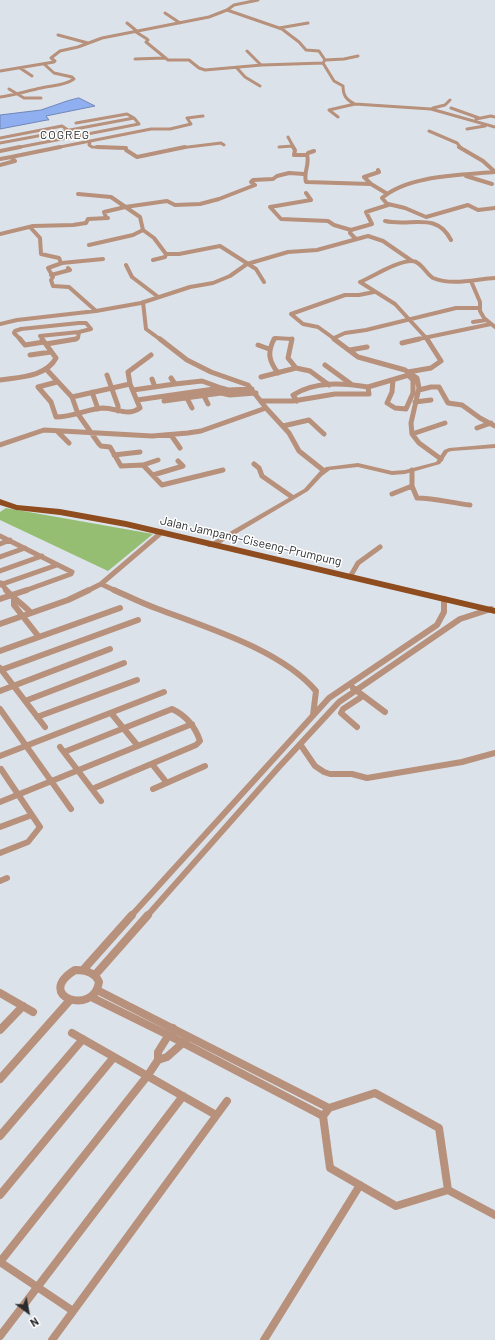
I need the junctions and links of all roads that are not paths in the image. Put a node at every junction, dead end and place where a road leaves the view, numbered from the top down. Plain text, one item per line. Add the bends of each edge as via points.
1 (258, 0) edge
2 (227, 10) junction
3 (165, 13) dead end
4 (127, 23) dead end
5 (180, 23) junction
6 (308, 23) dead end
7 (279, 28) junction
8 (137, 32) junction
9 (58, 35) dead end
10 (88, 43) junction
11 (247, 52) dead end
12 (358, 56) dead end
13 (165, 58) junction
14 (135, 59) dead end
15 (324, 61) junction
16 (44, 64) junction
17 (261, 65) junction
18 (236, 67) junction
19 (20, 68) junction
20 (0, 70) edge
21 (32, 76) dead end
22 (260, 86) dead end
23 (9, 89) dead end
24 (16, 95) junction
25 (0, 97) edge
26 (41, 98) dead end
27 (450, 100) dead end
28 (355, 104) junction
29 (451, 108) dead end
30 (431, 109) junction
31 (203, 116) dead end
32 (338, 117) dead end
33 (134, 118) junction
34 (479, 118) junction
35 (495, 118) edge
36 (471, 120) junction
37 (479, 123) junction
38 (487, 125) junction
39 (495, 127) edge
40 (81, 128) junction
41 (74, 129) junction
42 (467, 129) dead end
43 (68, 130) junction
44 (429, 131) dead end
45 (51, 134) junction
46 (83, 135) junction
47 (8, 136) junction
48 (288, 137) dead end
49 (0, 138) edge
50 (60, 140) junction
51 (14, 141) junction
52 (91, 142) junction
53 (0, 143) edge
54 (224, 145) dead end
55 (293, 146) junction
56 (23, 147) junction
57 (279, 147) dead end
58 (0, 151) edge
59 (314, 151) dead end
60 (31, 153) junction
61 (307, 155) junction
62 (11, 157) junction
63 (0, 159) edge
64 (0, 165) edge
65 (378, 170) dead end
66 (495, 172) edge
67 (304, 174) junction
68 (463, 175) junction
69 (370, 184) junction
70 (492, 184) dead end
71 (306, 193) dead end
72 (386, 193) junction
73 (78, 194) dead end
74 (388, 204) junction
75 (125, 207) junction
76 (495, 208) edge
77 (391, 220) dead end
78 (385, 221) junction
79 (372, 224) junction
80 (30, 227) junction
81 (143, 230) junction
82 (351, 230) junction
83 (0, 234) edge
84 (356, 239) junction
85 (452, 240) dead end
86 (89, 245) dead end
87 (166, 254) junction
88 (103, 259) dead end
89 (153, 260) dead end
90 (412, 261) junction
91 (61, 263) junction
92 (247, 264) junction
93 (126, 265) dead end
94 (68, 268) dead end
95 (52, 275) junction
96 (495, 278) edge
97 (471, 281) junction
98 (264, 282) dead end
99 (374, 292) junction
100 (158, 296) junction
101 (143, 302) junction
102 (479, 308) junction
103 (96, 310) junction
104 (29, 319) junction
105 (410, 320) junction
106 (486, 320) junction
107 (474, 322) dead end
108 (0, 324) edge
109 (493, 326) edge
110 (35, 328) junction
111 (79, 332) junction
112 (40, 336) junction
113 (334, 338) junction
114 (426, 338) junction
115 (45, 343) junction
116 (402, 343) dead end
117 (258, 346) dead end
118 (366, 347) dead end
119 (269, 349) junction
120 (350, 350) junction
121 (51, 352) junction
122 (30, 355) dead end
123 (151, 355) dead end
124 (325, 365) dead end
125 (296, 368) junction
126 (46, 369) junction
127 (278, 373) junction
128 (409, 374) junction
129 (106, 375) dead end
130 (261, 377) dead end
131 (171, 378) dead end
132 (152, 379) dead end
133 (0, 380) edge
134 (392, 380) junction
135 (57, 382) junction
136 (130, 384) junction
137 (175, 384) junction
138 (351, 384) junction
139 (329, 385) junction
140 (111, 387) junction
141 (157, 387) junction
142 (368, 387) junction
143 (221, 388) junction
144 (252, 389) junction
145 (133, 390) junction
146 (418, 390) junction
147 (92, 392) junction
148 (256, 393) junction
149 (204, 396) junction
150 (72, 397) junction
151 (187, 398) junction
152 (163, 399) junction
153 (137, 400) junction
154 (431, 400) dead end
155 (262, 401) junction
156 (297, 401) junction
157 (415, 402) junction
158 (208, 404) dead end
159 (192, 408) dead end
160 (266, 408) junction
161 (98, 409) junction
162 (118, 411) junction
163 (78, 414) junction
164 (445, 423) dead end
165 (493, 425) edge
166 (283, 426) junction
167 (477, 428) dead end
168 (57, 431) junction
169 (93, 433) junction
170 (324, 434) dead end
171 (412, 434) junction
172 (172, 435) junction
173 (152, 436) junction
174 (156, 442) dead end
175 (69, 443) dead end
176 (0, 445) edge
177 (495, 446) edge
178 (180, 448) dead end
179 (140, 452) dead end
180 (114, 455) junction
181 (441, 459) junction
182 (158, 460) dead end
183 (178, 461) dead end
184 (254, 464) dead end
185 (143, 465) junction
186 (223, 470) dead end
187 (323, 470) junction
188 (412, 470) junction
189 (153, 475) junction
190 (412, 486) junction
191 (392, 494) dead end
192 (292, 497) junction
193 (0, 502) edge
194 (470, 505) dead end
195 (162, 532) junction
196 (0, 536) edge
197 (10, 540) junction
198 (0, 544) edge
199 (211, 545) junction
200 (380, 547) dead end
201 (25, 548) junction
202 (42, 556) junction
203 (0, 557) edge
204 (58, 565) junction
205 (0, 571) edge
206 (350, 577) junction
207 (103, 583) junction
208 (1, 584) edge
209 (12, 598) junction
210 (0, 599) edge
211 (444, 599) junction
212 (120, 608) dead end
213 (493, 610) edge
214 (31, 613) junction
215 (23, 616) junction
216 (138, 620) dead end
217 (0, 624) edge
218 (425, 634) junction
219 (39, 637) junction
220 (432, 638) junction
221 (110, 649) dead end
222 (0, 651) edge
223 (124, 663) dead end
224 (1, 669) edge
225 (137, 680) dead end
226 (348, 685) junction
227 (14, 686) junction
228 (356, 690) junction
229 (0, 691) edge
230 (164, 692) dead end
231 (363, 696) junction
232 (25, 701) junction
233 (0, 709) edge
234 (385, 712) dead end
235 (111, 713) junction
236 (313, 715) junction
237 (37, 717) junction
238 (192, 724) junction
239 (45, 727) dead end
240 (356, 727) dead end
241 (124, 729) junction
242 (300, 744) junction
243 (27, 746) junction
244 (138, 746) junction
245 (495, 753) edge
246 (0, 756) edge
247 (152, 764) junction
248 (269, 765) junction
249 (205, 766) dead end
250 (278, 768) junction
251 (1, 769) dead end
252 (77, 771) junction
253 (3, 778) edge
254 (51, 781) junction
255 (167, 782) junction
256 (92, 789) junction
257 (152, 789) dead end
258 (19, 794) junction
259 (0, 802) edge
260 (101, 802) dead end
261 (71, 809) dead end
262 (32, 814) junction
263 (0, 827) edge
264 (0, 853) edge
265 (83, 970) junction
266 (95, 975) junction
267 (97, 990) junction
268 (0, 992) edge
269 (91, 997) junction
270 (70, 1000) junction
271 (23, 1006) junction
272 (33, 1012) dead end
273 (0, 1030) edge
274 (170, 1032) junction
275 (72, 1033) dead end
276 (188, 1036) junction
277 (83, 1039) junction
278 (183, 1044) junction
279 (114, 1057) junction
280 (158, 1060) junction
281 (148, 1075) junction
282 (0, 1079) edge
283 (183, 1096) junction
284 (227, 1101) dead end
285 (329, 1108) junction
286 (216, 1115) junction
287 (324, 1116) junction
288 (0, 1136) edge
289 (360, 1185) junction
290 (448, 1190) junction
291 (0, 1195) edge
292 (495, 1215) edge
293 (0, 1262) edge
294 (37, 1287) junction
295 (73, 1311) junction
296 (0, 1336) edge
297 (52, 1340) edge
298 (264, 1340) edge

1 - 2 street via 234,5
2 - 5 street via 213,16
2 - 7 street
3 - 5 street
4 - 8 street
5 - 8 street
6 - 7 street
7 - 15 street via 306,50 319,51
8 - 10 street via 105,37
8 - 13 street
9 - 10 street
10 - 16 street via 55,53 51,58 55,62
11 - 17 street
12 - 15 street
13 - 14 street
13 - 18 street via 189,60 205,70
15 - 17 street
15 - 28 street via 334,81 343,86 345,97
16 - 19 street
16 - 24 street via 54,73 74,79 67,84 36,88
17 - 18 street
18 - 22 street
19 - 20 street
19 - 21 street
23 - 24 street
24 - 25 street
24 - 26 street via 32,100
27 - 30 street via 445,105
28 - 30 street
28 - 32 street via 329,110
29 - 34 street
30 - 36 street
31 - 52 street via 187,118 191,124 187,126 151,129
33 - 40 street
33 - 40 street via 125,114 76,123
33 - 46 street via 139,124
34 - 35 street
34 - 36 street
35 - 37 street
36 - 37 street
37 - 38 street
38 - 39 street
38 - 42 street
40 - 41 street
41 - 43 street
41 - 46 street
43 - 45 street
43 - 47 street via 62,126
44 - 66 street via 457,143
45 - 50 street
45 - 51 street
46 - 50 street
46 - 52 street
47 - 49 street
47 - 51 street
48 - 55 street
50 - 56 street
51 - 53 street
52 - 54 street via 88,145 96,148 124,148 137,157 196,146 221,143
52 - 60 street
55 - 57 street
55 - 61 street via 296,151 294,155
56 - 58 street
56 - 60 street
59 - 61 street via 308,152
60 - 62 street
61 - 67 street via 309,163
62 - 63 street
62 - 64 street via 15,161
65 - 69 street via 379,172 364,177
66 - 68 street
67 - 69 street via 305,181 308,182
67 - 75 street via 290,173 273,179 253,180 251,182 254,185 200,204 175,205 167,201
68 - 70 street
68 - 72 street via 426,180
69 - 72 street
71 - 82 street via 311,200 270,207 281,219 328,221
72 - 74 street via 382,199
73 - 75 street via 111,197
74 - 76 street via 426,217 468,205 478,210
74 - 79 street via 366,212
75 - 80 street via 104,212 108,218 88,220 78,225
75 - 81 street via 140,217
77 - 78 street
78 - 79 street
78 - 85 street via 399,224 418,221 433,223 446,231
79 - 82 street
80 - 83 street via 14,233
80 - 91 street via 40,238 41,254 59,258
81 - 86 street via 133,235
81 - 87 street via 154,238
82 - 84 street via 350,233
84 - 90 street via 370,236 381,240
84 - 92 street via 317,250 288,252
87 - 89 street via 165,258
87 - 92 street via 220,246
88 - 91 street
90 - 97 street via 434,278
90 - 99 street via 360,282
91 - 95 street via 48,267
92 - 98 street via 258,272
92 - 100 street via 230,276 213,283
93 - 100 street via 132,276
94 - 95 street via 70,270
95 - 103 street via 53,286 69,287
96 - 97 street
97 - 102 street via 480,302
99 - 105 street via 395,304
99 - 113 street via 359,296 345,295 291,314 303,324 318,327
100 - 101 street
101 - 103 street
101 - 144 street via 146,329 151,334 187,360 211,372 248,385
102 - 105 street via 456,308
102 - 106 street
103 - 104 street
104 - 108 street
104 - 110 street
105 - 113 street via 349,332
105 - 114 street
106 - 107 street
106 - 109 street
109 - 114 street
110 - 111 street via 85,323 91,329
110 - 112 street
110 - 115 street via 21,329 14,333 25,345
111 - 112 street
111 - 115 street via 75,340
112 - 115 street
113 - 120 street
114 - 116 street
114 - 128 street via 440,363
115 - 121 street
117 - 119 street
118 - 120 street
119 - 125 street via 275,338 292,339 288,358
119 - 127 street via 269,362
120 - 128 street via 361,358
121 - 122 street
121 - 126 street via 56,359
123 - 136 street via 128,372
124 - 138 street
125 - 127 street
125 - 139 street via 310,371
126 - 133 street
126 - 135 street
127 - 130 street
128 - 134 street
128 - 134 street via 413,380 413,393 406,409 395,408 387,403 392,392
128 - 146 street via 419,380
129 - 140 street
131 - 137 street
132 - 141 street
134 - 142 street
135 - 150 street
135 - 163 street via 38,387 51,402 56,417
136 - 140 street
136 - 145 street
137 - 141 street
137 - 143 street via 202,381
138 - 139 street
138 - 142 street
139 - 156 street via 307,388 296,393 293,395
140 - 147 street
140 - 162 street
141 - 145 street
141 - 152 street
142 - 156 street via 369,394 335,394
143 - 144 street
143 - 152 street
144 - 148 street
145 - 153 street
146 - 157 street
146 - 165 street via 439,387 448,403 462,405
147 - 150 street
147 - 161 street
148 - 149 street
148 - 155 street
149 - 151 street
149 - 158 street
150 - 163 street
151 - 152 street
151 - 159 street
152 - 153 street
153 - 162 street via 140,409 127,413
154 - 157 street
155 - 156 street
155 - 160 street
157 - 171 street via 411,423
160 - 166 street
160 - 172 street via 201,431
161 - 162 street
161 - 163 street
163 - 169 street
164 - 171 street
165 - 167 street
166 - 170 street via 309,420
166 - 187 street via 290,433 299,451
168 - 169 street
168 - 175 street
168 - 176 street via 44,430
169 - 173 street
169 - 180 street via 99,444 110,448
171 - 181 street via 419,443
172 - 173 street
172 - 178 street
173 - 174 street
177 - 181 street via 451,449 446,451
179 - 180 street
180 - 185 street via 121,466
181 - 188 street via 438,463
182 - 185 street
183 - 189 street via 183,466
184 - 192 street via 264,477
185 - 189 street
186 - 189 street via 165,485
187 - 188 street via 358,465 392,473
187 - 192 street via 312,484
188 - 190 street
190 - 191 street
190 - 194 street via 417,498 435,498
192 - 199 street
193 - 195 main road, Jalan Jampang–Ciseeng–Prumpung via 16,507 83,516
195 - 199 main road, Jalan Jampang–Ciseeng–Prumpung
195 - 207 street
196 - 197 street
197 - 198 street
197 - 201 street
199 - 206 main road, Jalan Jampang–Ciseeng–Prumpung
200 - 206 street via 362,560
201 - 202 street
201 - 203 street
202 - 204 street
202 - 205 street
204 - 208 street
204 - 209 street via 71,571 71,574
206 - 211 main road, Jalan Jampang–Ciseeng–Prumpung
207 - 214 street via 68,600
207 - 236 street via 157,609 252,646 295,671 316,691
208 - 209 street
209 - 210 street
209 - 214 street via 23,604
209 - 215 street
211 - 213 main road, Jalan Jampang–Ciseeng–Prumpung
211 - 218 street via 444,612 437,625
212 - 219 street
213 - 220 street via 460,619
214 - 215 street
215 - 217 street
215 - 219 street
216 - 224 street
218 - 220 street
218 - 226 street
219 - 222 street
220 - 228 street
221 - 227 street
223 - 232 street
224 - 227 street
225 - 237 street
226 - 228 street
226 - 236 street via 329,698
227 - 229 street
227 - 232 street
228 - 231 street
228 - 242 street via 338,702
230 - 235 street
231 - 234 street
231 - 240 street via 341,713
232 - 237 street
233 - 243 street
235 - 241 street
235 - 243 street
236 - 248 street
237 - 239 street
238 - 241 street via 186,716 172,709
238 - 244 street
238 - 247 street via 200,741 191,748
241 - 244 street
241 - 252 street via 62,750
242 - 245 street via 315,766 324,772 367,778 462,762
242 - 250 street
243 - 246 street
243 - 254 street
244 - 252 street
247 - 255 street
247 - 256 street
248 - 250 street
248 - 265 street
249 - 255 street
250 - 266 street
251 - 253 street
252 - 254 street
252 - 256 street
253 - 258 street
254 - 258 street
254 - 261 street
255 - 257 street
256 - 260 street
258 - 259 street
258 - 262 street
262 - 263 street
262 - 264 street via 40,827 28,842
265 - 266 street
265 - 270 street via 68,973 59,984 63,996
266 - 267 street
267 - 269 street
267 - 274 street
268 - 271 street
269 - 270 street
269 - 274 street
270 - 282 street
271 - 272 street
271 - 273 street
274 - 276 street
274 - 278 street
274 - 280 street via 158,1052
275 - 277 street
276 - 278 street
276 - 285 street
277 - 279 street
277 - 288 street
278 - 280 street via 167,1057
278 - 287 street
279 - 281 street
279 - 291 street
280 - 281 street
281 - 283 street
281 - 293 street
283 - 286 street
283 - 294 street
284 - 286 street
285 - 287 street
285 - 290 street via 375,1093 439,1128
286 - 295 street
287 - 289 street via 330,1168
289 - 290 street via 396,1206
289 - 298 street
290 - 292 street
293 - 294 street
294 - 295 street
294 - 296 street
295 - 297 street

